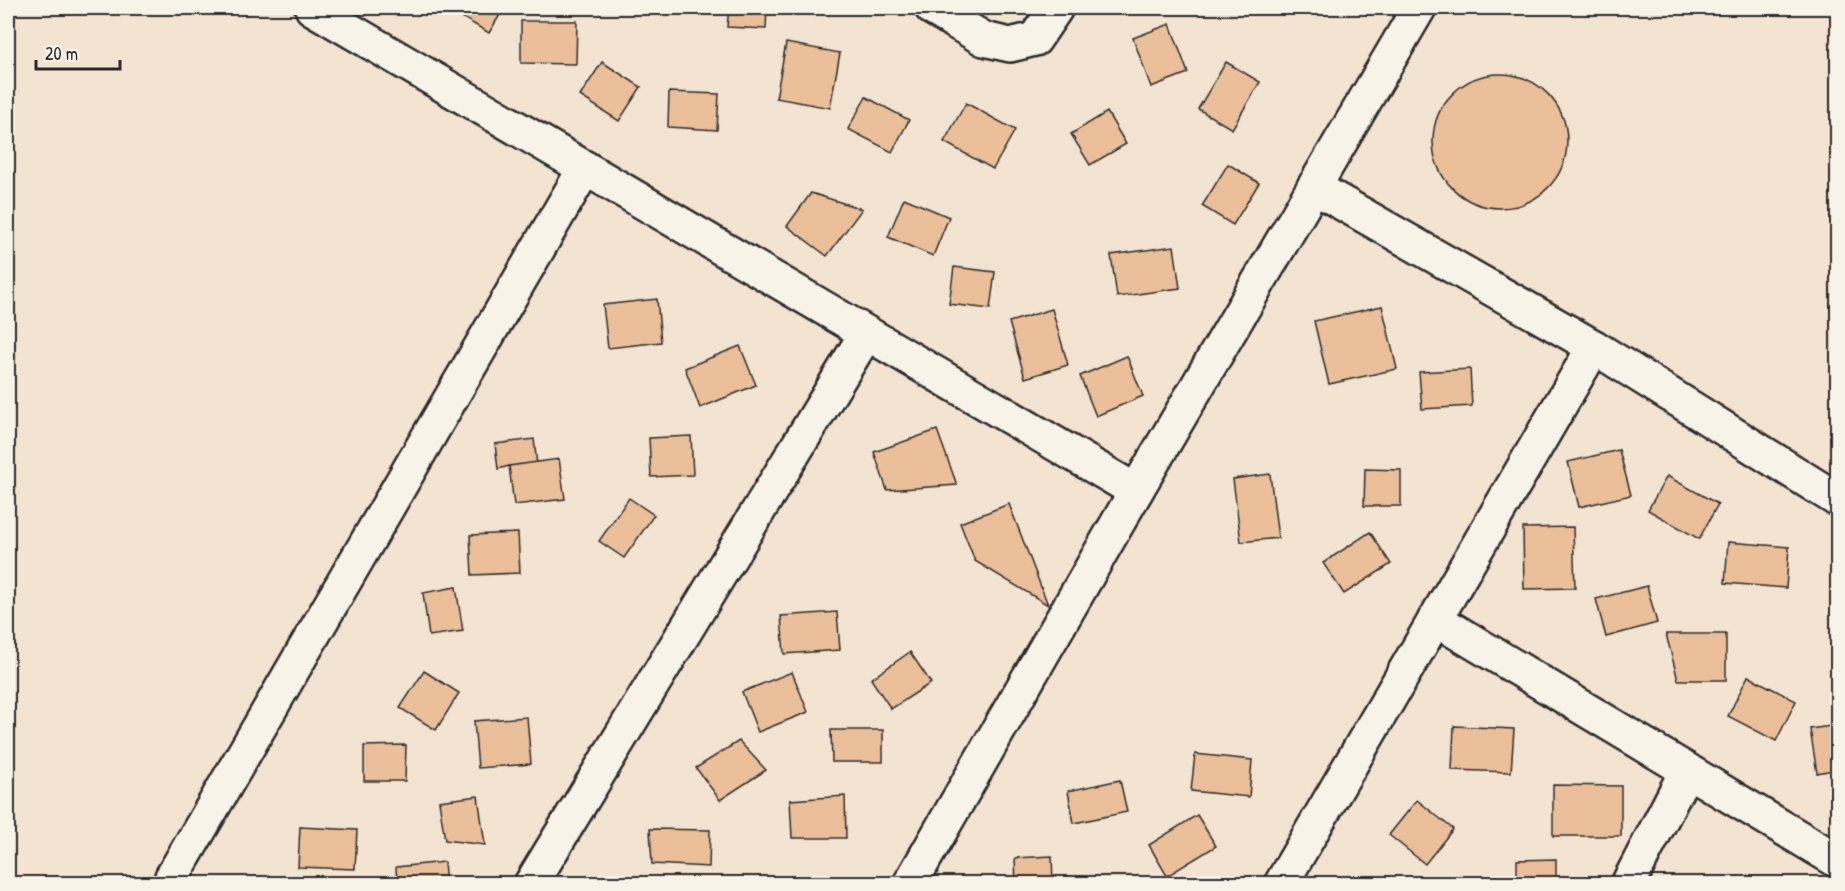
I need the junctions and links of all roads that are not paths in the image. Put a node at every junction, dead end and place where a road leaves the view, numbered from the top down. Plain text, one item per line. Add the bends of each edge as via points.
1 (312, 8) edge
2 (932, 8) edge
3 (1056, 8) edge
4 (1419, 8) edge
5 (585, 168) junction
6 (1314, 187) junction
7 (866, 334) junction
8 (1594, 347) junction
9 (1136, 491) junction
10 (1838, 500) edge
11 (1435, 619) junction
12 (1687, 771) junction
13 (1838, 861) edge
14 (170, 884) edge
15 (531, 884) edge
16 (910, 884) edge
17 (1281, 884) edge
18 (1628, 884) edge

1 - 5 street
2 - 3 street via 984,39 1010,45 1035,39
4 - 6 street
5 - 7 street
5 - 14 street
6 - 8 street
6 - 9 street
7 - 9 street
7 - 15 street
8 - 10 street
8 - 11 street
9 - 16 street
11 - 12 street
11 - 17 street
12 - 13 street
12 - 18 street

